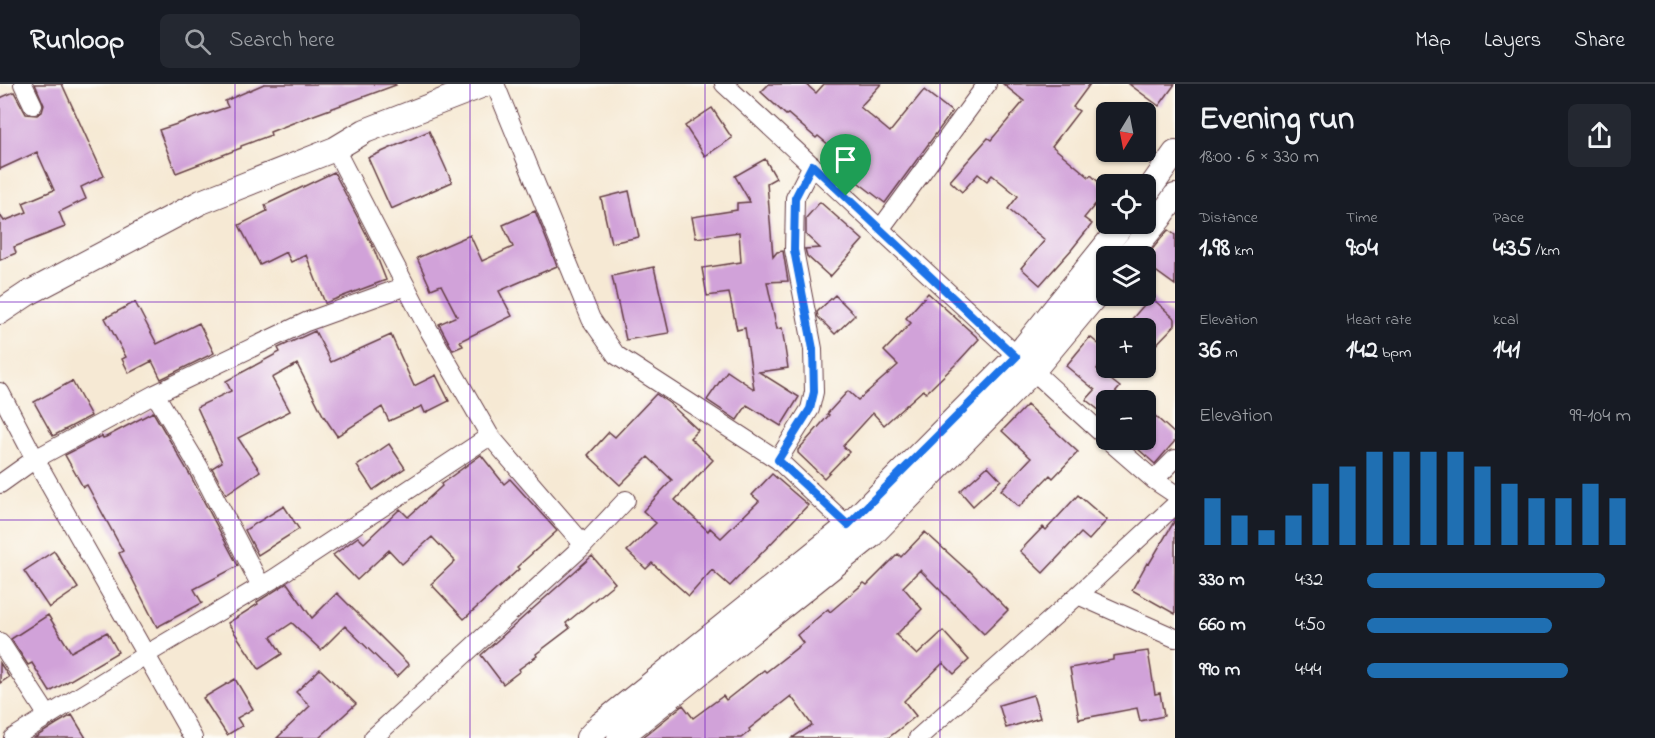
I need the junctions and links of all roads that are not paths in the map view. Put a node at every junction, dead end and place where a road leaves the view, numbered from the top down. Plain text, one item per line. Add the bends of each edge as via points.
1 (22, 84) edge
2 (495, 84) edge
3 (724, 84) edge
4 (987, 84) edge
5 (471, 86) edge
6 (33, 105) dead end
7 (335, 149) junction
8 (1175, 153) edge
9 (812, 165) junction
10 (1156, 180) edge
11 (1175, 196) edge
12 (881, 228) junction
13 (1116, 234) edge
14 (1136, 246) edge
15 (406, 286) junction
16 (1096, 293) edge
17 (0, 312) edge
18 (1024, 364) junction
19 (0, 393) edge
20 (155, 394) junction
21 (1096, 428) edge
22 (490, 436) junction
23 (1120, 450) edge
24 (35, 459) junction
25 (1175, 459) edge
26 (778, 460) junction
27 (1154, 480) junction
28 (0, 484) edge
29 (1175, 494) edge
30 (626, 500) dead end
31 (1175, 505) edge
32 (848, 525) junction
33 (584, 545) junction
34 (261, 586) junction
35 (1078, 595) junction
36 (1175, 639) edge
37 (0, 642) edge
38 (147, 654) junction
39 (48, 716) junction
40 (16, 737) edge
41 (919, 737) edge
42 (193, 738) edge
43 (373, 738) edge
44 (588, 738) edge
45 (619, 738) edge

1 - 6 street
2 - 26 street via 591,319 616,355
3 - 9 street
4 - 12 street
5 - 7 street via 365,131
7 - 15 street
7 - 17 street via 201,202
8 - 10 street
9 - 12 street
9 - 26 street via 795,198 794,250 813,349 814,392 810,409
11 - 14 street
12 - 18 street
13 - 18 street
15 - 20 street via 306,321
15 - 22 street
16 - 18 street
18 - 21 street
18 - 32 street
18 - 45 street via 871,536
19 - 24 street
20 - 24 street
20 - 34 street via 199,467
22 - 33 street
22 - 34 street
23 - 27 street
24 - 28 street
24 - 38 street
25 - 27 street
26 - 32 street
27 - 29 street
30 - 33 street
31 - 35 street
32 - 44 street
33 - 43 street
34 - 38 street
35 - 36 street
35 - 41 street
37 - 39 street
38 - 39 street
38 - 42 street
39 - 40 street

